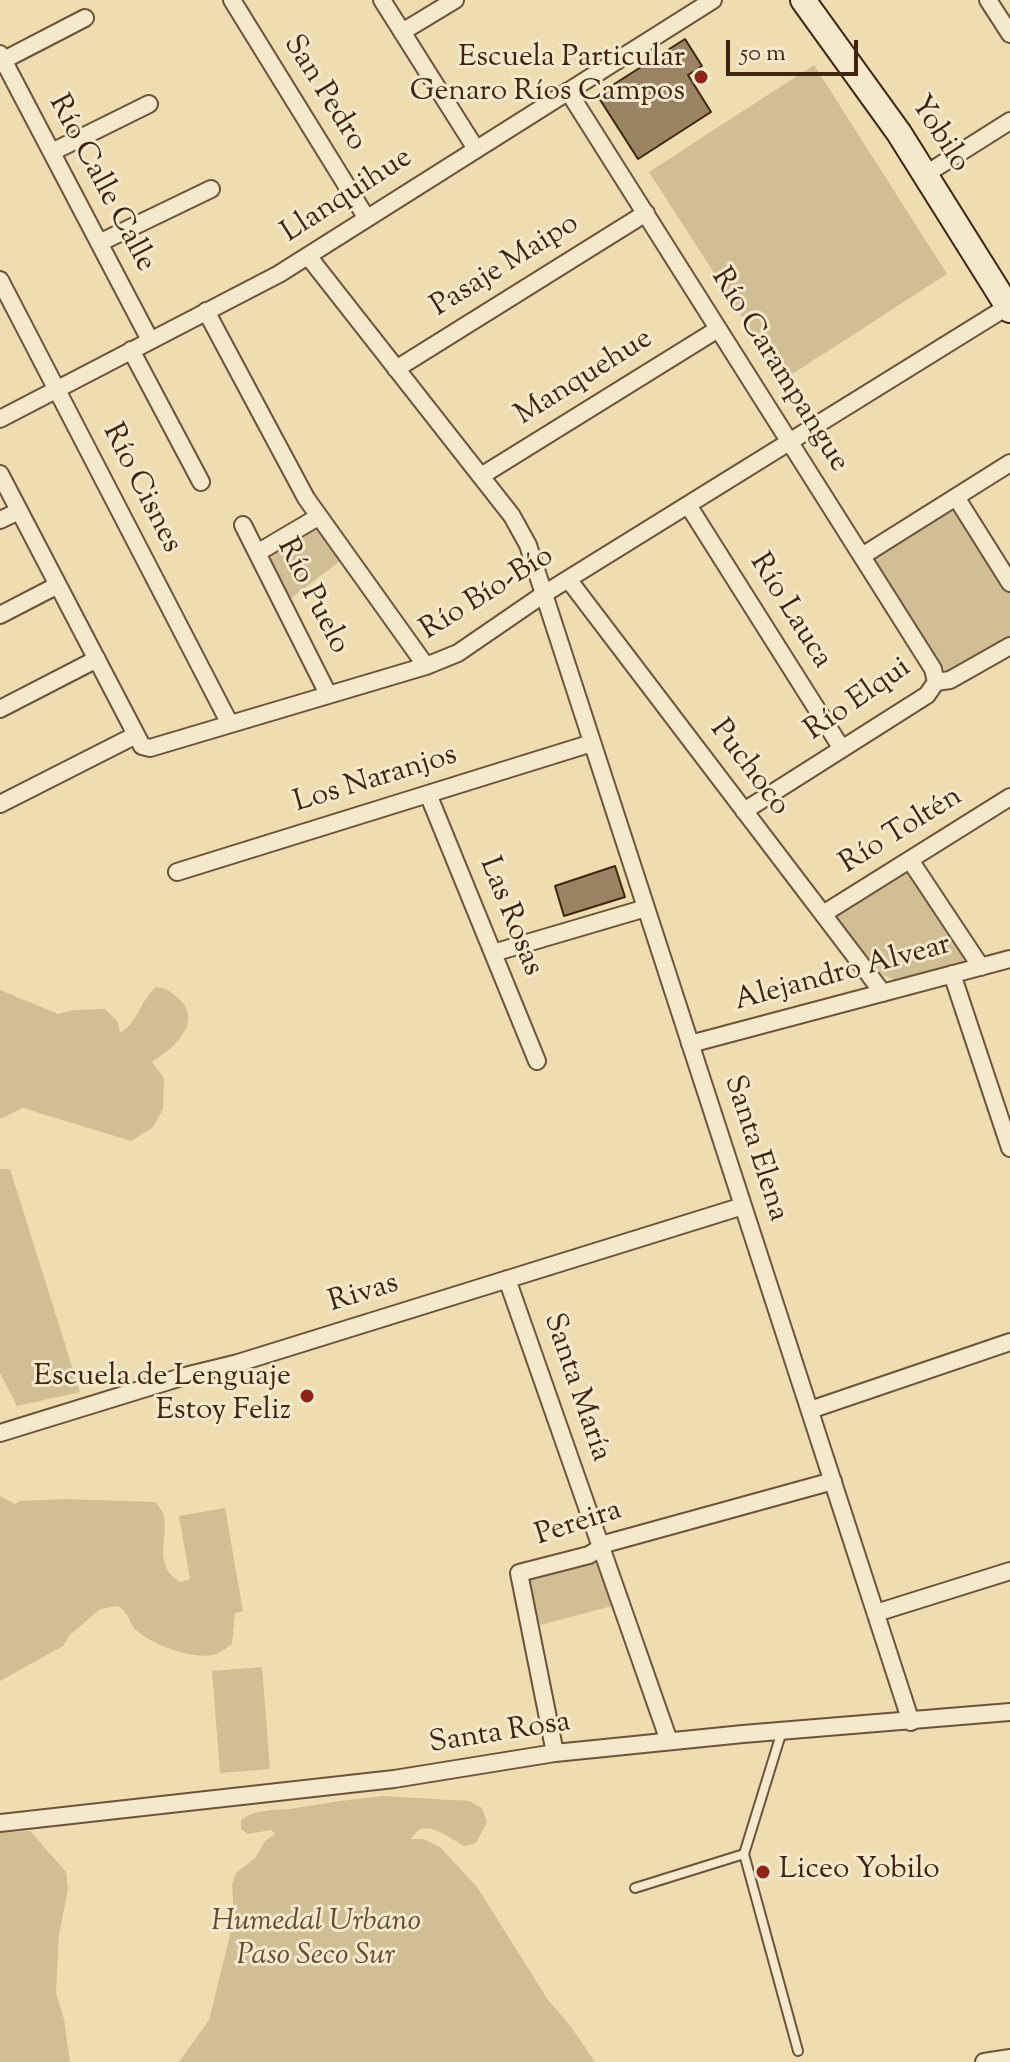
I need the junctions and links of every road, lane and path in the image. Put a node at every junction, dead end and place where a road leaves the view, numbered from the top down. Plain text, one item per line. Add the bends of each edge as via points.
1 (382, 0) edge
2 (455, 0) edge
3 (713, 0) edge
4 (803, 0) edge
5 (988, 0) edge
6 (236, 1) edge
7 (85, 18) dead end
8 (402, 32) junction
9 (1010, 34) edge
10 (1, 59) edge
11 (568, 91) junction
12 (149, 104) dead end
13 (1010, 121) edge
14 (476, 149) junction
15 (52, 152) junction
16 (926, 174) junction
17 (211, 189) dead end
18 (646, 213) junction
19 (366, 217) junction
20 (99, 243) junction
21 (308, 256) junction
22 (0, 280) edge
23 (1009, 307) edge
24 (206, 311) junction
25 (718, 329) junction
26 (150, 340) junction
27 (131, 350) junction
28 (396, 369) junction
29 (56, 388) junction
30 (0, 419) edge
31 (790, 442) junction
32 (1010, 463) edge
33 (0, 474) edge
34 (481, 476) junction
35 (201, 482) dead end
36 (956, 497) junction
37 (688, 505) junction
38 (19, 511) junction
39 (318, 517) junction
40 (0, 520) edge
41 (243, 525) dead end
42 (257, 553) junction
43 (862, 556) junction
44 (568, 579) junction
45 (1010, 583) edge
46 (58, 585) junction
47 (544, 594) junction
48 (0, 615) edge
49 (1010, 646) edge
50 (97, 659) junction
51 (426, 666) junction
52 (936, 682) junction
53 (328, 694) junction
54 (0, 709) edge
55 (230, 724) junction
56 (136, 735) junction
57 (592, 743) junction
58 (842, 749) junction
59 (428, 794) junction
60 (1010, 797) edge
61 (0, 804) edge
62 (744, 811) junction
63 (910, 860) junction
64 (177, 872) dead end
65 (646, 908) junction
66 (823, 914) junction
67 (493, 953) junction
68 (1010, 959) edge
69 (981, 967) junction
70 (952, 974) junction
71 (883, 993) junction
72 (690, 1044) junction
73 (537, 1061) dead end
74 (1010, 1148) edge
75 (743, 1206) junction
76 (507, 1279) junction
77 (1010, 1342) edge
78 (810, 1410) junction
79 (0, 1433) edge
80 (833, 1481) junction
81 (601, 1547) junction
82 (1010, 1571) edge
83 (876, 1613) junction
84 (1010, 1712) edge
85 (911, 1722) junction
86 (782, 1731) junction
87 (669, 1741) junction
88 (555, 1753) junction
89 (0, 1823) edge
90 (744, 1854) junction
91 (635, 1888) dead end
92 (798, 2051) dead end
93 (1010, 2058) edge
94 (984, 2062) edge

1 - 8 street
2 - 8 street
3 - 11 street, Llanquihue
4 - 16 main road, Yobilo
5 - 9 street
6 - 19 street, San Pedro
7 - 10 street
8 - 14 street
10 - 15 street, Río Calle Calle
11 - 14 street, Llanquihue
11 - 18 street, Río Carampangue
12 - 15 street
13 - 16 street
14 - 19 street, Llanquihue
15 - 20 street, Río Calle Calle
16 - 23 main road, Yobilo
17 - 20 street
18 - 25 street, Río Carampangue
18 - 28 street, Pasaje Maipo
19 - 21 street, Llanquihue
20 - 26 street, Río Calle Calle
21 - 24 street, Llanquihue
21 - 28 street
22 - 29 street, Río Cisnes
23 - 31 street, Río Bío-Bío
24 - 26 street, Llanquihue
24 - 39 street
25 - 31 street, Río Carampangue
25 - 34 street, Manquehue
26 - 27 street, Llanquihue
27 - 29 street, Llanquihue
27 - 35 street
28 - 34 street
29 - 30 street, Llanquihue
29 - 55 street, Río Cisnes
31 - 37 street, Río Bío-Bío
31 - 43 street, Río Carampangue
32 - 36 street
33 - 38 street
34 - 47 street via 521,530
36 - 43 street
36 - 45 street
37 - 44 street, Río Bío-Bío
37 - 58 street, Río Lauca
38 - 40 street
38 - 46 street
39 - 42 street
39 - 51 street
41 - 42 street, Río Puelo
42 - 53 street, Río Puelo
43 - 52 street, Río Carampangue
44 - 47 street, Río Bío-Bío
44 - 62 street, Puchoco
46 - 48 street
46 - 50 street
47 - 51 street, Río Bío-Bío via 458,653
47 - 57 street, Santa Elena
49 - 52 street, Río Elqui via 950,680
50 - 54 street
50 - 56 street
51 - 53 street, Río Bío-Bío
52 - 58 street, Río Elqui via 927,695
53 - 55 street, Río Bío-Bío
55 - 56 street, Río Bío-Bío via 150,748
56 - 61 street
57 - 59 street, Los Naranjos
57 - 65 street, Santa Elena
58 - 62 street, Río Elqui
59 - 64 street, Los Naranjos
59 - 67 street, Las Rosas
60 - 63 street, Río Toltén
62 - 66 street, Puchoco
63 - 66 street, Río Toltén
63 - 69 street
65 - 67 street
65 - 72 street, Santa Elena
66 - 71 street, Puchoco
67 - 73 street, Las Rosas
68 - 69 street, Alejandro Alvear
69 - 70 street, Alejandro Alvear
70 - 71 street, Alejandro Alvear
70 - 74 street
71 - 72 street, Alejandro Alvear
72 - 75 street, Santa Elena
75 - 76 street, Rivas
75 - 78 street, Santa Elena
76 - 79 street, Rivas
76 - 81 street, Santa María
77 - 78 street
78 - 80 street, Santa Elena
80 - 81 street, Pereira
80 - 83 street, Santa Elena
81 - 87 street, Santa María
81 - 88 street, Pereira via 519,1573
82 - 83 street
83 - 85 street, Santa Elena
84 - 85 street, Santa Rosa
85 - 86 street, Santa Rosa
86 - 87 street, Santa Rosa
86 - 90 lane
87 - 88 street, Santa Rosa
88 - 89 street, Santa Rosa via 394,1779
90 - 91 lane
90 - 92 lane
93 - 94 street

